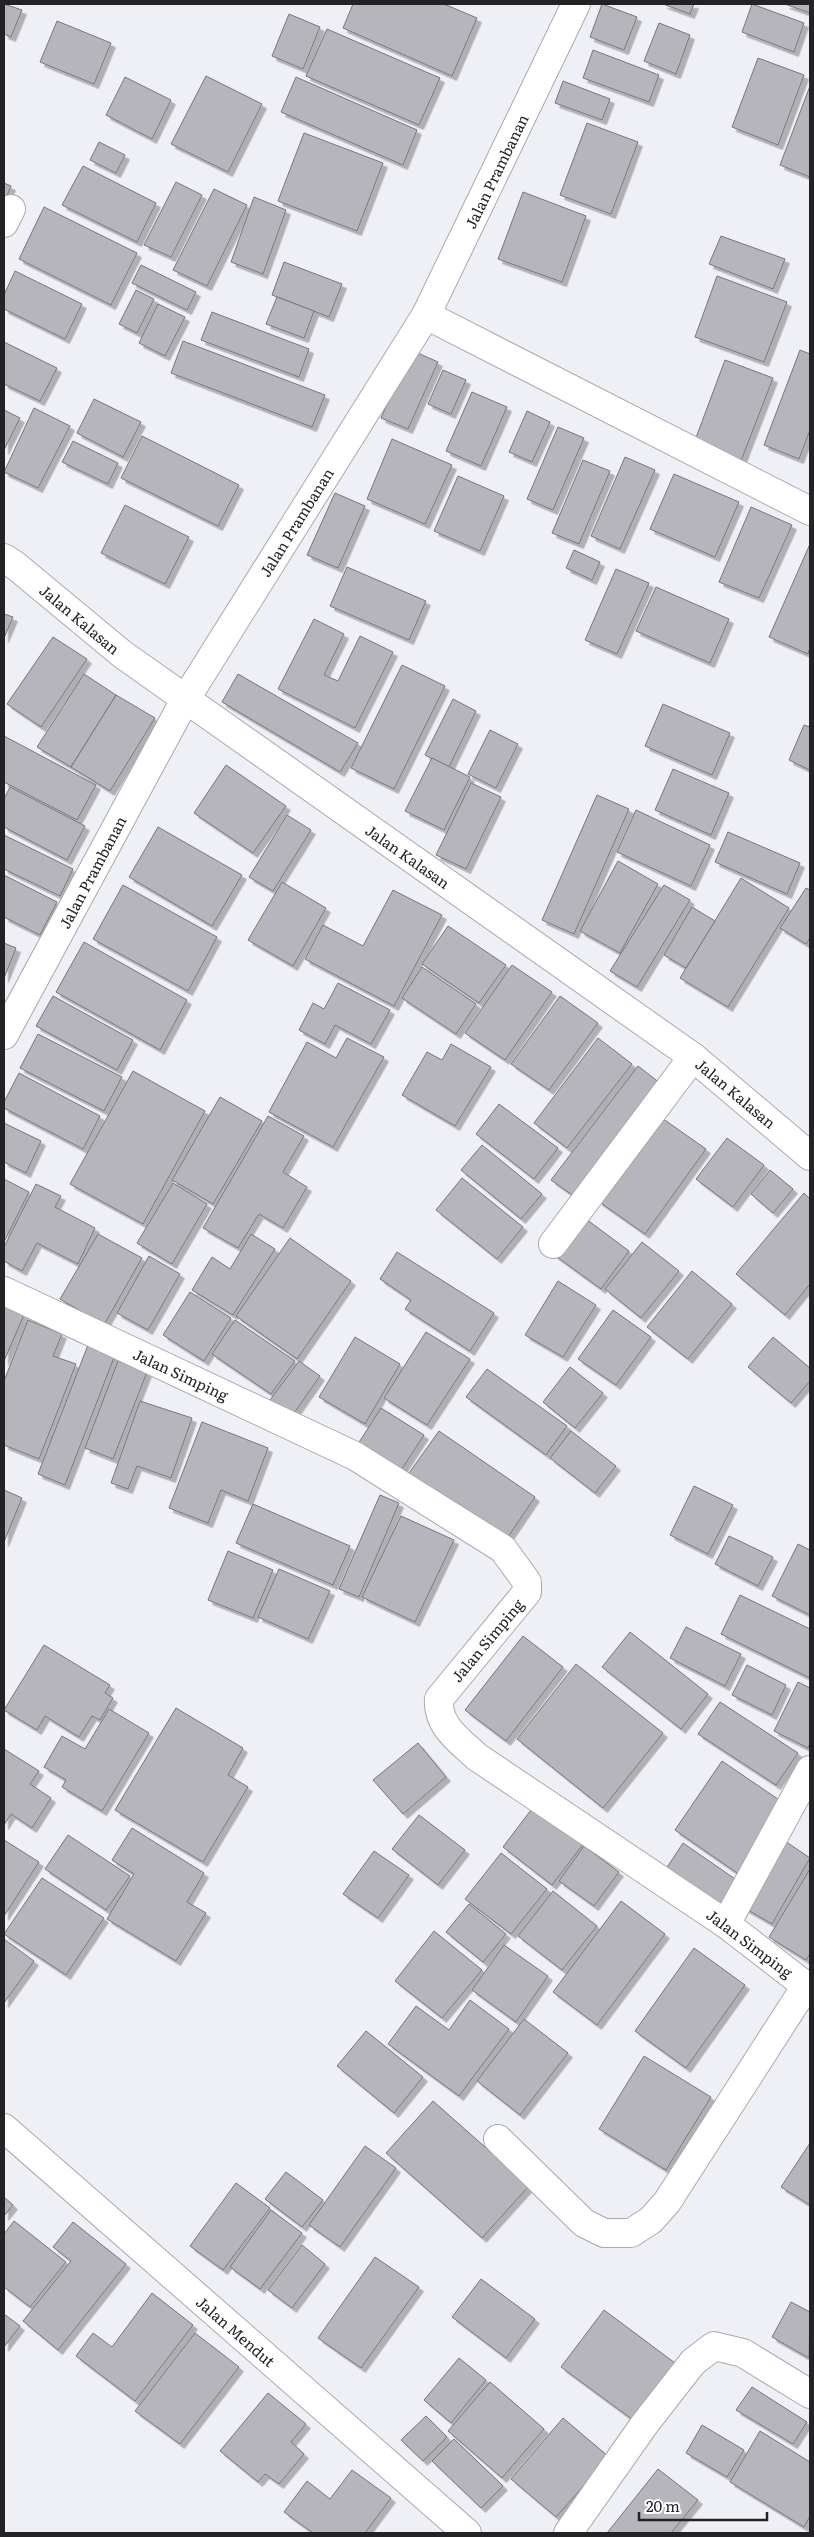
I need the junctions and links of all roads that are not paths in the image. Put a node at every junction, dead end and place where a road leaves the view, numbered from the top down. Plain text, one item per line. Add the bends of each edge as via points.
1 (576, 4) edge
2 (426, 316) junction
3 (810, 511) edge
4 (4, 558) edge
5 (185, 700) junction
6 (4, 1035) edge
7 (693, 1057) junction
8 (810, 1156) edge
9 (553, 1244) dead end
10 (4, 1291) edge
11 (810, 1770) edge
12 (726, 1924) junction
13 (808, 1988) edge
14 (8, 2132) edge
15 (498, 2139) dead end
16 (810, 2394) edge
17 (467, 2533) edge
18 (568, 2533) edge

1 - 2 street, Jalan Prambanan
2 - 3 street
2 - 5 street, Jalan Prambanan
4 - 5 street, Jalan Kalasan via 122,654
5 - 6 street, Jalan Prambanan
5 - 7 street, Jalan Kalasan
7 - 8 street, Jalan Kalasan
7 - 9 street
10 - 12 street, Jalan Simping via 355,1456 502,1549 528,1582 527,1592 439,1699 438,1712 448,1730 477,1757
11 - 12 street
12 - 13 street, Jalan Simping
13 - 15 street via 667,2202 651,2220 631,2233 604,2233 584,2224
14 - 17 street, Jalan Mendut
16 - 18 street via 743,2353 714,2346 693,2362

